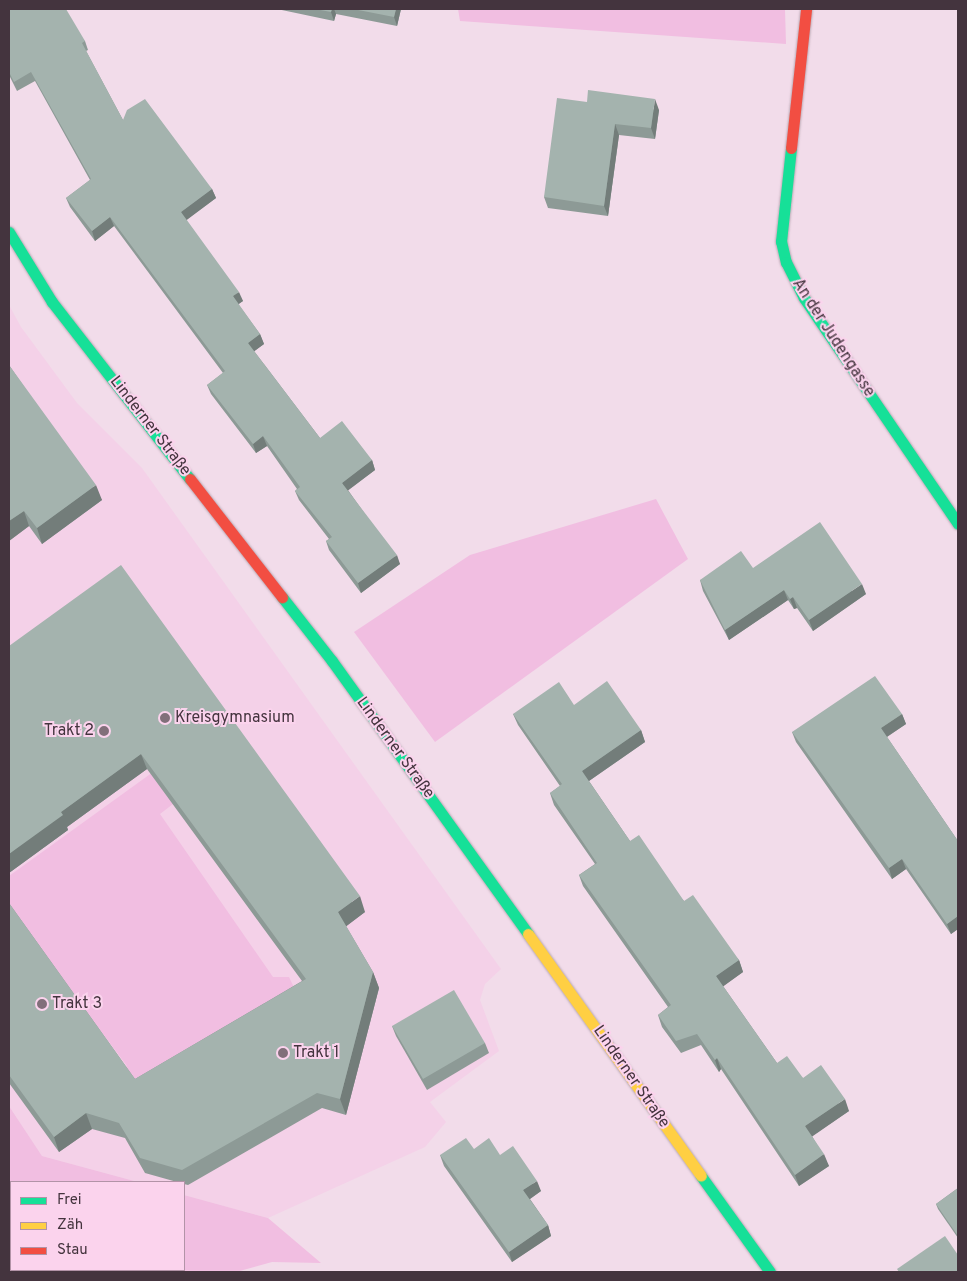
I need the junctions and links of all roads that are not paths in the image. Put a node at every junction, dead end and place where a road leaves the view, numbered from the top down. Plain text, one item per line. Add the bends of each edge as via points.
1 (806, 9) edge
2 (9, 232) edge
3 (958, 524) edge
4 (770, 1272) edge

1 - 3 main road, An der Judengasse via 781,241 786,262 804,298
2 - 4 main road, Linderner Straße via 52,302 338,669

